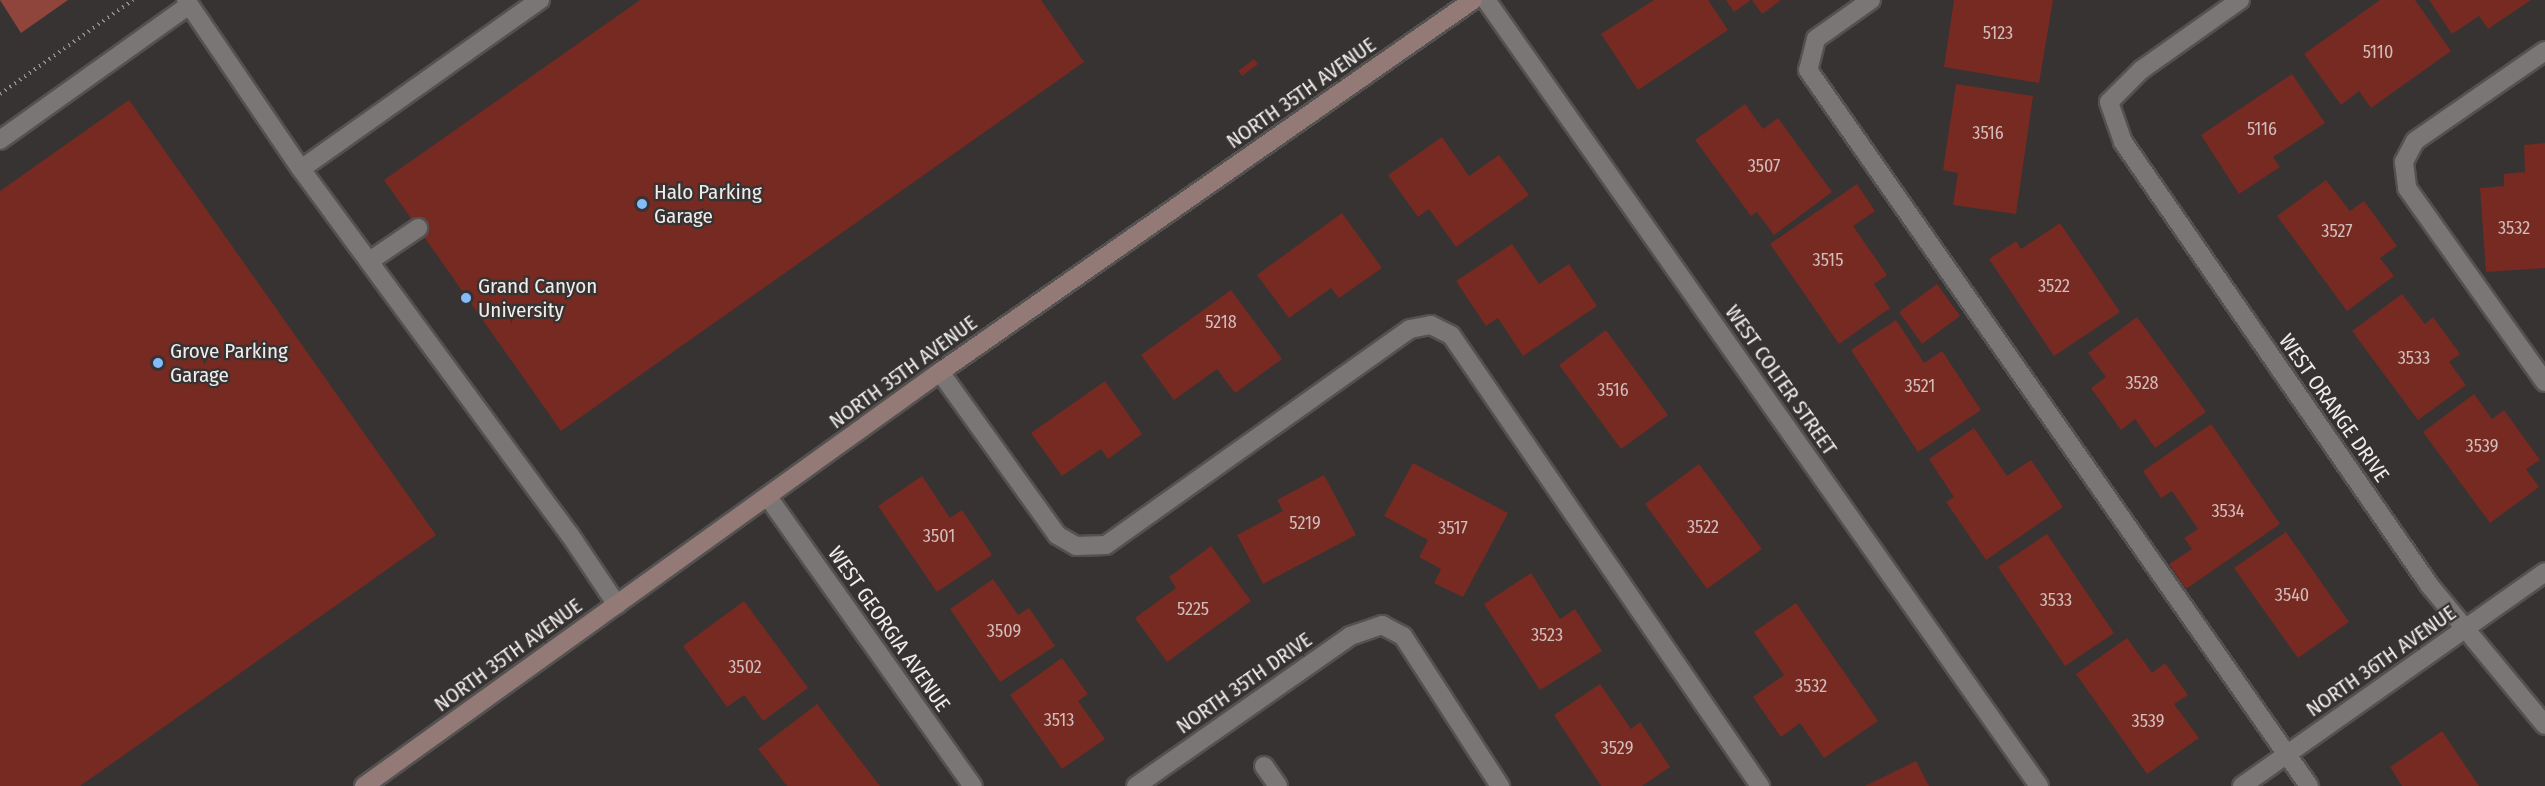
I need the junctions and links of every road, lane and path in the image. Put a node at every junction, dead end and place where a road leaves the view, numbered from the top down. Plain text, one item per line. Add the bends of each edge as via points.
1 (133, 0) edge
2 (540, 0) edge
3 (1473, 0) edge
4 (1486, 0) edge
5 (1870, 0) edge
6 (2240, 0) edge
7 (188, 2) edge
8 (2545, 51) edge
9 (0, 94) edge
10 (0, 140) edge
11 (301, 169) junction
12 (418, 228) dead end
13 (371, 260) junction
14 (940, 372) junction
15 (2545, 382) edge
16 (768, 497) junction
17 (2545, 572) edge
18 (616, 605) junction
19 (2464, 629) junction
20 (2545, 725) edge
21 (2286, 755) junction
22 (1264, 766) dead end
23 (364, 786) edge
24 (973, 786) edge
25 (1136, 786) edge
26 (1278, 786) edge
27 (1500, 786) edge
28 (1760, 786) edge
29 (2039, 786) edge
30 (2242, 786) edge
31 (2309, 786) edge

1 - 9 path
2 - 11 street
3 - 14 main road, NORTH 35TH AVENUE
4 - 29 street, WEST COLTER STREET
5 - 21 street via 1816,39 1808,70
6 - 19 street, WEST ORANGE DRIVE via 2141,70 2109,102 2123,142 2423,577
7 - 10 street
7 - 11 street
8 - 15 street via 2415,141 2404,162 2407,188
11 - 13 street
12 - 13 street
13 - 18 street
14 - 16 main road, NORTH 35TH AVENUE
14 - 28 street via 1057,535 1076,546 1106,545 1410,329 1431,325 1450,335
16 - 18 main road, NORTH 35TH AVENUE
16 - 24 street, WEST GEORGIA AVENUE
17 - 19 street, NORTH 36TH AVENUE
18 - 23 main road, NORTH 35TH AVENUE
19 - 20 street, WEST ORANGE DRIVE
19 - 21 street, NORTH 36TH AVENUE
21 - 30 street, NORTH 36TH AVENUE
21 - 31 street
22 - 26 street
25 - 27 street, NORTH 35TH DRIVE via 1350,636 1382,625 1403,636

